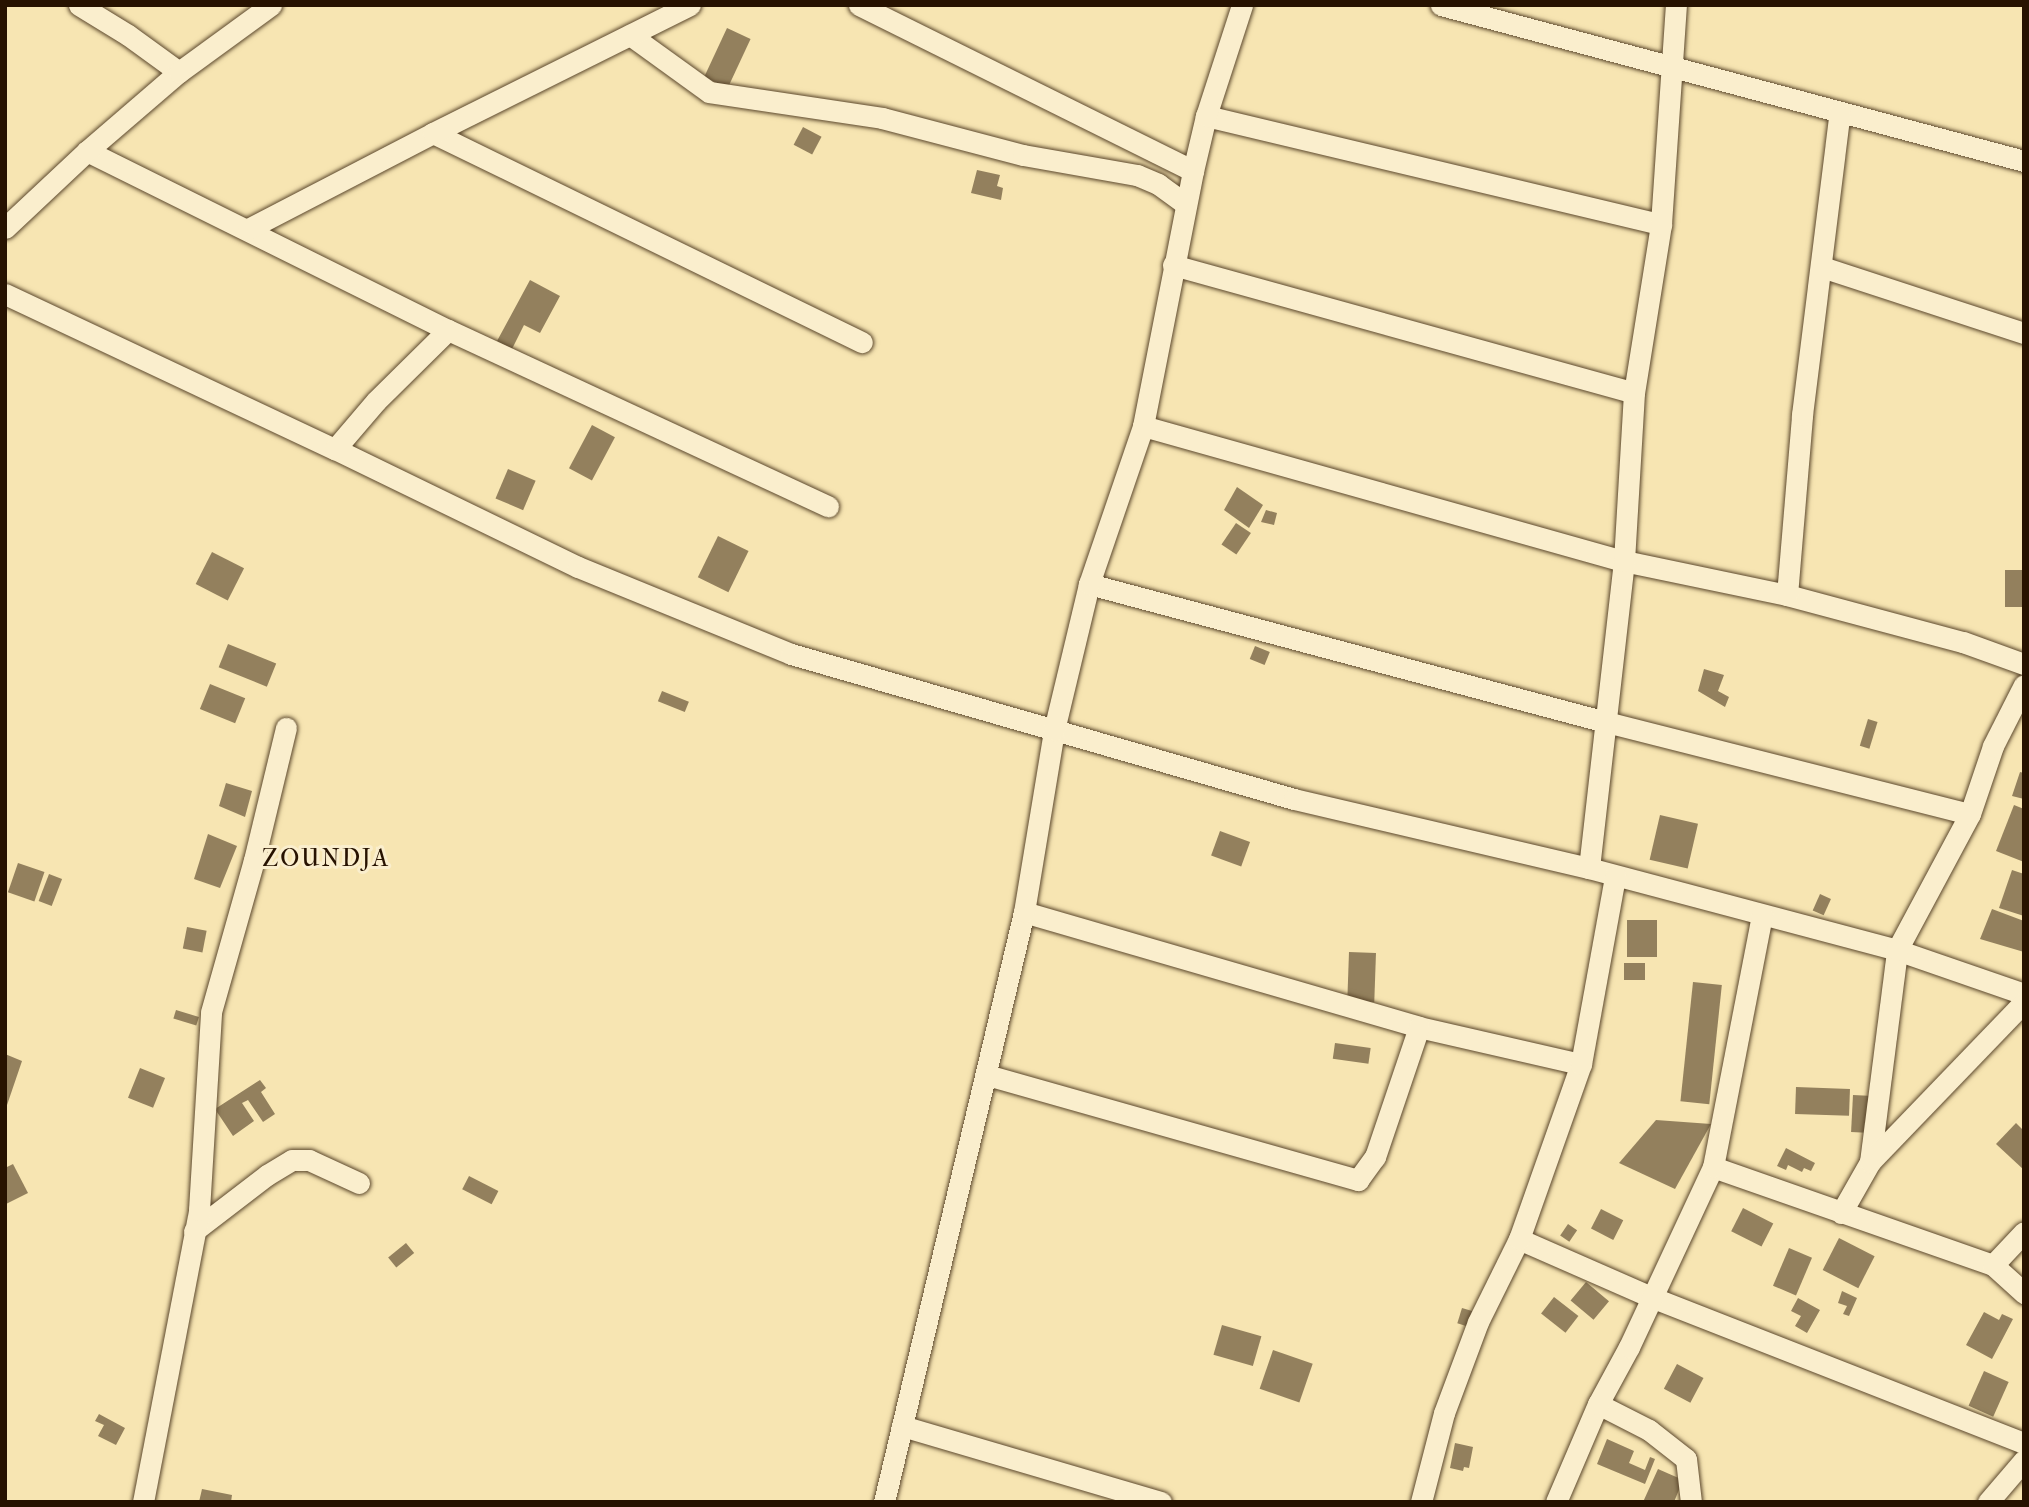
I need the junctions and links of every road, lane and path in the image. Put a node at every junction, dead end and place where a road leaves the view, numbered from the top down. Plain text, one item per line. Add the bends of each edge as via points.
1 (79, 5) edge
2 (271, 5) edge
3 (691, 5) edge
4 (859, 5) edge
5 (1242, 5) edge
6 (1441, 5) edge
7 (1676, 5) edge
8 (631, 35) junction
9 (1671, 66) junction
10 (179, 72) junction
11 (1840, 112) junction
12 (1206, 116) junction
13 (433, 133) junction
14 (87, 150) junction
15 (2024, 161) edge
16 (1193, 171) junction
17 (1186, 204) junction
18 (1661, 224) junction
19 (5, 228) edge
20 (248, 229) junction
21 (1173, 265) junction
22 (1822, 267) junction
23 (5, 294) edge
24 (448, 330) junction
25 (2024, 333) edge
26 (862, 342) dead end
27 (1634, 393) junction
28 (1143, 426) junction
29 (335, 449) junction
30 (828, 506) dead end
31 (1624, 561) junction
32 (1089, 584) junction
33 (1787, 595) junction
34 (2024, 664) edge
35 (2024, 685) edge
36 (1606, 722) junction
37 (286, 728) dead end
38 (1054, 730) junction
39 (1970, 814) junction
40 (1589, 868) junction
41 (1615, 876) junction
42 (1024, 912) junction
43 (1762, 915) junction
44 (1897, 950) junction
45 (2024, 994) edge
46 (2024, 1002) edge
47 (1419, 1027) junction
48 (1581, 1064) junction
49 (987, 1075) junction
50 (1870, 1162) junction
51 (1713, 1167) junction
52 (359, 1183) dead end
53 (1841, 1213) junction
54 (194, 1231) junction
55 (2024, 1232) edge
56 (1519, 1239) junction
57 (1993, 1265) junction
58 (2024, 1293) edge
59 (1651, 1297) junction
60 (1598, 1405) junction
61 (902, 1426) junction
62 (2024, 1443) edge
63 (2024, 1460) edge
64 (143, 1502) edge
65 (884, 1502) edge
66 (1161, 1502) edge
67 (1420, 1502) edge
68 (1556, 1502) edge
69 (1691, 1502) edge
70 (1988, 1502) edge

1 - 10 street
2 - 10 street
3 - 8 street
4 - 16 street
5 - 12 street
6 - 9 street
7 - 9 street
8 - 13 street
8 - 17 street via 709,92 882,118 1023,155 1138,175
9 - 11 street
9 - 18 street
10 - 14 street
11 - 15 street
11 - 22 street
12 - 16 street
12 - 18 street
13 - 20 street
13 - 26 street
14 - 19 street
14 - 20 street
16 - 17 street
17 - 21 street
18 - 27 street
20 - 24 street
21 - 27 street
21 - 28 street
22 - 25 street
22 - 33 street via 1802,415
23 - 29 street
24 - 29 street
24 - 30 street
27 - 31 street
28 - 31 street
28 - 32 street
29 - 38 street via 578,567 791,654
31 - 33 street
31 - 36 street
32 - 36 street
32 - 38 street
33 - 34 street via 1963,642
35 - 39 street via 1993,746
36 - 39 street
36 - 40 street
37 - 54 street via 211,1012 203,1166
38 - 40 street via 1294,799
38 - 42 street
39 - 44 street
40 - 41 street
41 - 43 street
41 - 48 street
42 - 47 street
42 - 49 street
43 - 44 street
43 - 51 street
44 - 45 street
44 - 50 street
46 - 50 street
47 - 48 street
47 - 49 street via 1375,1157 1358,1180
48 - 56 street
49 - 61 street
50 - 53 street
51 - 53 street
51 - 59 street
52 - 54 street via 309,1160 292,1160
53 - 57 street
54 - 64 street
55 - 57 street
56 - 59 street
56 - 67 street via 1478,1322 1444,1413
57 - 58 street
59 - 60 street
59 - 62 street
60 - 68 street
60 - 69 street via 1649,1430 1686,1459
61 - 65 street
61 - 66 street
63 - 70 street

